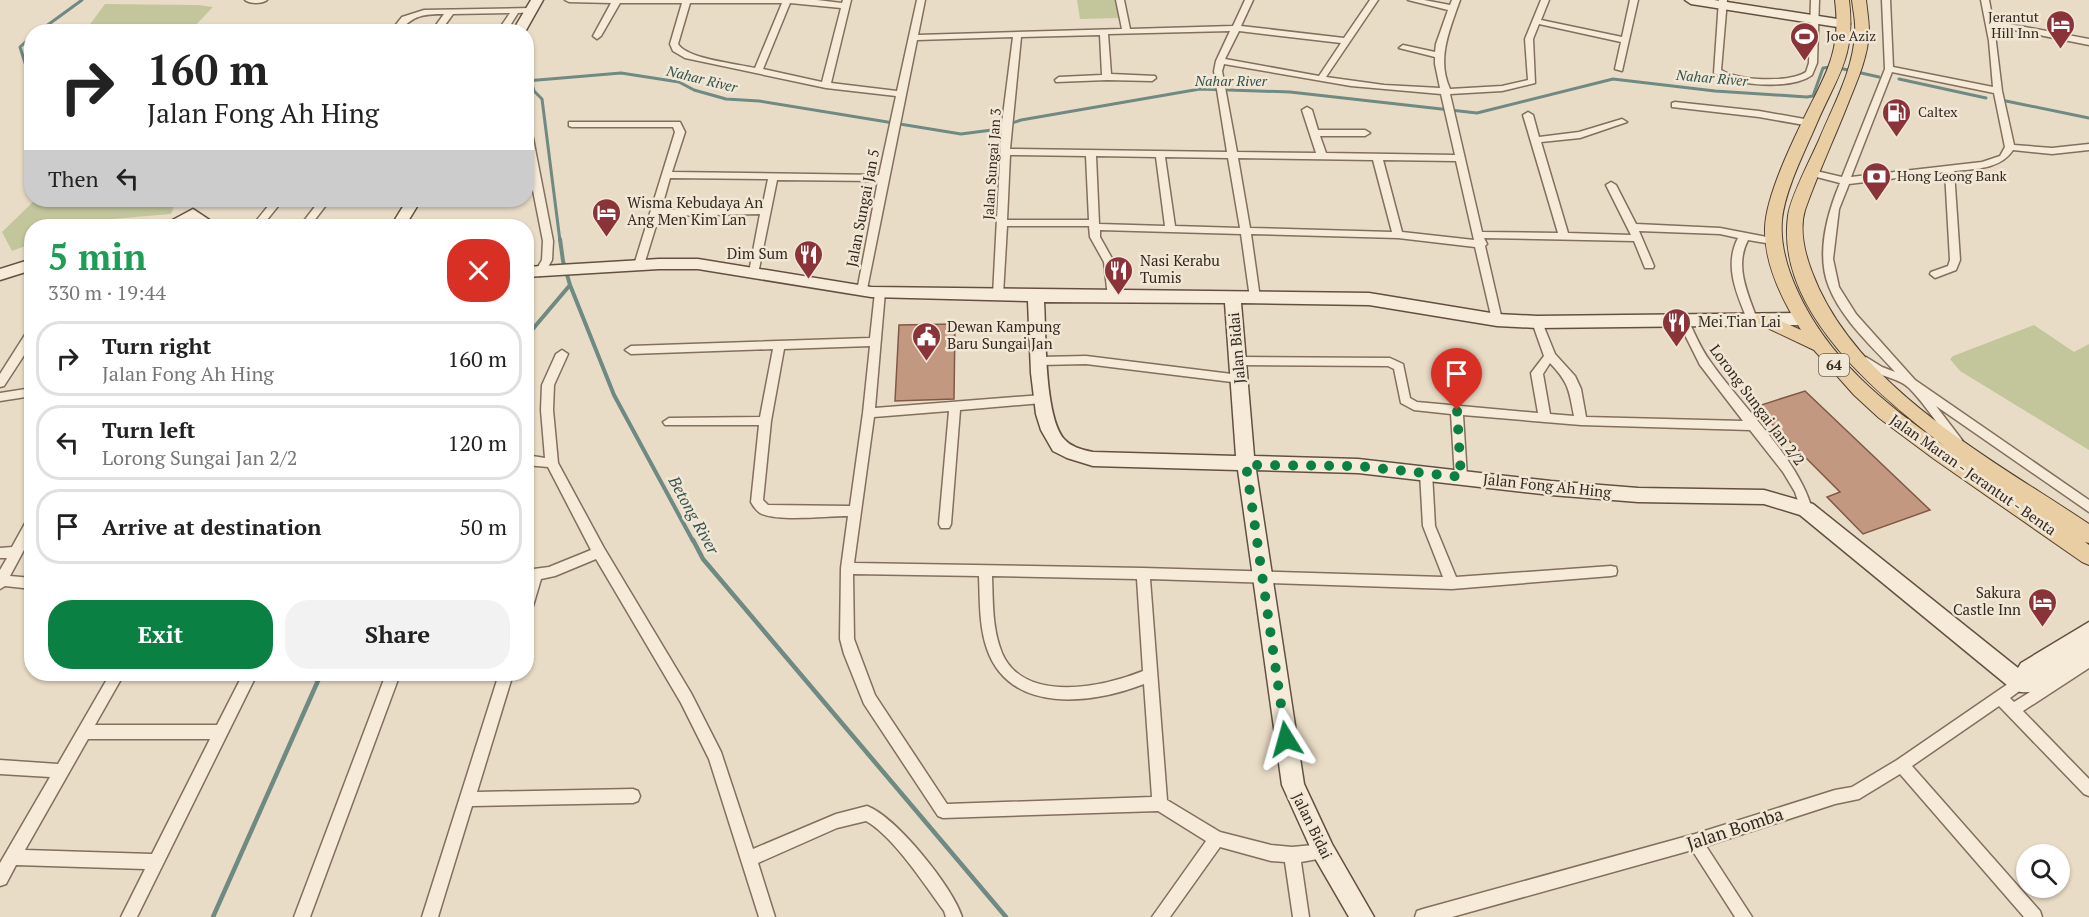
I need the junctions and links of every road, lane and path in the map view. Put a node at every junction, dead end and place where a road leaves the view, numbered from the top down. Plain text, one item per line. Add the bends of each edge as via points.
1 (249, 0) edge
2 (263, 0) edge
3 (569, 0) edge
4 (617, 0) edge
5 (687, 0) edge
6 (921, 0) edge
7 (1120, 0) edge
8 (1249, 0) edge
9 (1374, 0) edge
10 (1412, 0) edge
11 (1545, 0) edge
12 (1634, 0) edge
13 (1691, 0) edge
14 (1815, 0) edge
15 (1842, 0) edge
16 (1849, 0) edge
17 (1859, 0) edge
18 (1886, 0) edge
19 (1985, 0) edge
20 (787, 2) junction
21 (1722, 2) edge
22 (846, 3) edge
23 (1455, 4) edge
24 (534, 5) edge
25 (451, 10) junction
26 (516, 10) junction
27 (1814, 19) junction
28 (1536, 21) junction
29 (1990, 23) junction
30 (401, 24) edge
31 (441, 24) edge
32 (506, 24) edge
33 (523, 24) edge
34 (1844, 24) junction
35 (1236, 28) junction
36 (1126, 30) junction
37 (1104, 31) junction
38 (597, 36) dead end
39 (1017, 36) junction
40 (914, 38) junction
41 (1624, 40) junction
42 (1347, 41) junction
43 (2089, 42) edge
44 (1844, 43) junction
45 (1403, 48) dead end
46 (1439, 55) junction
47 (1220, 61) junction
48 (1619, 69) dead end
49 (1889, 69) junction
50 (1846, 70) junction
51 (758, 72) junction
52 (1107, 77) junction
53 (1322, 77) junction
54 (1152, 78) dead end
55 (1059, 80) dead end
56 (826, 85) junction
57 (1998, 91) junction
58 (1446, 92) junction
59 (901, 94) junction
60 (1674, 105) dead end
61 (1307, 110) dead end
62 (1528, 115) dead end
63 (1622, 122) dead end
64 (1810, 123) junction
65 (572, 124) dead end
66 (1314, 133) junction
67 (1365, 133) dead end
68 (1536, 140) junction
69 (2010, 147) junction
70 (2089, 147) edge
71 (1005, 152) junction
72 (1091, 152) junction
73 (1160, 154) junction
74 (1322, 156) junction
75 (1377, 156) junction
76 (1233, 157) junction
77 (1460, 158) junction
78 (1949, 168) junction
79 (534, 169) edge
80 (1812, 173) junction
81 (666, 176) junction
82 (773, 176) junction
83 (883, 178) junction
84 (1845, 181) junction
85 (1611, 185) dead end
86 (272, 207) edge
87 (320, 207) edge
88 (766, 211) junction
89 (655, 213) junction
90 (184, 219) edge
91 (200, 219) edge
92 (263, 219) edge
93 (310, 219) edge
94 (1001, 223) junction
95 (1094, 225) junction
96 (1633, 227) junction
97 (1170, 230) junction
98 (1246, 232) junction
99 (1398, 236) junction
100 (1564, 236) junction
101 (1744, 236) junction
102 (1638, 237) junction
103 (1480, 239) junction
104 (1772, 241) junction
105 (639, 265) junction
106 (1649, 266) dead end
107 (24, 267) edge
108 (1802, 270) junction
109 (539, 272) edge
110 (754, 272) junction
111 (1935, 274) dead end
112 (0, 275) edge
113 (862, 291) junction
114 (880, 292) junction
115 (998, 295) junction
116 (1036, 296) junction
117 (1113, 297) junction
118 (1233, 298) junction
119 (1255, 298) junction
120 (1682, 319) junction
121 (1758, 319) junction
122 (1800, 319) junction
123 (1497, 320) junction
124 (1537, 322) junction
125 (875, 342) junction
126 (1844, 344) junction
127 (779, 345) junction
128 (24, 346) edge
129 (1819, 347) junction
130 (631, 350) dead end
131 (561, 354) dead end
132 (1550, 356) junction
133 (1040, 361) junction
134 (1239, 370) junction
135 (1911, 382) junction
136 (0, 383) edge
137 (24, 393) edge
138 (0, 397) edge
139 (1042, 399) junction
140 (955, 405) junction
141 (1457, 410) junction
142 (869, 413) junction
143 (1545, 417) junction
144 (765, 421) junction
145 (1581, 421) junction
146 (669, 422) dead end
147 (1752, 426) junction
148 (1963, 448) junction
149 (534, 461) edge
150 (552, 463) junction
151 (1246, 465) junction
152 (1426, 473) junction
153 (1461, 477) junction
154 (2069, 494) junction
155 (2049, 507) junction
156 (2089, 507) edge
157 (1806, 509) junction
158 (855, 511) junction
159 (945, 524) dead end
160 (2089, 535) edge
161 (24, 537) edge
162 (16, 552) junction
163 (599, 552) junction
164 (0, 554) edge
165 (2089, 556) edge
166 (847, 568) junction
167 (985, 571) junction
168 (1611, 571) dead end
169 (1143, 573) junction
170 (534, 576) edge
171 (1261, 576) junction
172 (1, 581) edge
173 (24, 583) edge
174 (1452, 583) junction
175 (2089, 631) edge
176 (2089, 649) edge
177 (2089, 661) edge
178 (1150, 675) junction
179 (113, 681) edge
180 (246, 681) edge
181 (390, 681) edge
182 (504, 681) edge
183 (2020, 683) junction
184 (2000, 696) junction
185 (2013, 710) junction
186 (83, 732) junction
187 (221, 732) junction
188 (1902, 765) junction
189 (0, 767) edge
190 (61, 771) junction
191 (2089, 789) edge
192 (633, 796) dead end
193 (467, 799) junction
194 (1160, 804) junction
195 (1218, 839) junction
196 (1695, 842) junction
197 (1324, 852) junction
198 (1292, 855) junction
199 (12, 857) junction
200 (749, 859) junction
201 (157, 862) junction
202 (0, 878) edge
203 (129, 917) edge
204 (302, 917) edge
205 (430, 917) edge
206 (767, 917) edge
207 (954, 917) edge
208 (1160, 917) edge
209 (1301, 917) edge
210 (1362, 917) edge
211 (1423, 917) edge
212 (1744, 917) edge
213 (2034, 917) edge

1 - 2 street
3 - 4 street
4 - 5 street
4 - 38 street
5 - 20 street
5 - 51 street via 675,37 676,48 698,59
6 - 40 street, Jalan Sungai Jan 5
7 - 36 street
8 - 35 street
9 - 42 street
10 - 23 street
11 - 28 street
12 - 41 street
13 - 21 main road
14 - 27 street
15 - 34 main road, Jalan Maran - Jerantut - Benta / 64
16 - 44 main road via 1850,38
17 - 50 main road, Jalan Maran - Jerantut - Benta / 64 via 1862,32
18 - 49 street
19 - 29 street
20 - 22 street
20 - 51 street
21 - 27 main road
21 - 27 street via 1716,68 1718,73 1731,78 1763,81 1805,76 1813,63
22 - 56 street
23 - 46 street
24 - 26 street
24 - 33 main road
25 - 26 street
25 - 30 street via 417,13
25 - 31 street
26 - 32 street
27 - 34 main road
28 - 41 street
28 - 58 street via 1529,39 1532,81 1520,87
29 - 43 street
29 - 57 street
34 - 44 main road, Jalan Maran - Jerantut - Benta / 64
35 - 36 street
35 - 42 street
35 - 47 street
36 - 37 street
37 - 39 street
37 - 52 street
39 - 40 street
39 - 71 street, Jalan Sungai Jan 3
40 - 59 street, Jalan Sungai Jan 5
41 - 48 street
42 - 53 street
44 - 50 main road, Jalan Maran - Jerantut - Benta / 64
45 - 46 street
46 - 58 street
47 - 53 street
47 - 76 street via 1218,71
49 - 57 street
49 - 84 street
50 - 64 main road, Jalan Maran - Jerantut - Benta / 64
50 - 80 main road, Jalan Maran - Jerantut - Benta / 64
51 - 56 street
52 - 54 street
52 - 55 street
53 - 58 street
56 - 59 street
57 - 69 street
58 - 77 street
59 - 83 street, Jalan Sungai Jan 5
60 - 64 street
61 - 66 street
62 - 68 street
63 - 68 street via 1581,135
64 - 104 main road, Jalan Maran - Jerantut - Benta / 64 via 1776,205
65 - 81 street via 677,124 680,132
66 - 67 street
66 - 74 street
68 - 100 street
69 - 70 street via 2052,151
69 - 78 street via 1996,162
71 - 72 street
71 - 94 street, Jalan Sungai Jan 3
72 - 73 street
72 - 95 street
73 - 76 street
73 - 97 street
74 - 75 street
74 - 76 street
75 - 77 street
75 - 99 street
76 - 98 street
77 - 103 street
78 - 84 street
78 - 111 street via 1955,260 1952,268
79 - 109 street via 548,241 547,260
80 - 84 street
80 - 108 main road, Jalan Maran - Jerantut - Benta / 64 via 1796,213 1795,238
81 - 82 street
81 - 89 street
82 - 83 street
82 - 88 street
83 - 113 street, Jalan Sungai Jan 5
84 - 135 street via 1834,209 1828,259 1834,287 1852,317
85 - 96 street
86 - 92 street
87 - 93 street
88 - 89 street
88 - 110 street
89 - 105 street
90 - 91 main road via 193,214
94 - 95 street
94 - 115 street, Jalan Sungai Jan 3
95 - 97 street
95 - 117 street via 1095,237 1109,262
96 - 101 street via 1720,231
96 - 102 street
97 - 98 street
98 - 99 street
98 - 119 street
99 - 103 street
100 - 102 street
100 - 103 street
101 - 104 street
101 - 121 street via 1735,260 1739,283
102 - 106 street
103 - 123 street
104 - 122 main road, Jalan Maran - Jerantut - Benta / 64
105 - 109 main road
105 - 110 main road via 698,264
107 - 112 main road
108 - 122 main road via 1797,279 1812,316
108 - 126 main road, Jalan Maran - Jerantut - Benta / 64 via 1825,318
110 - 113 main road
113 - 114 main road
114 - 115 main road
114 - 125 street
115 - 116 main road
116 - 117 main road
116 - 133 main road, Jalan Fong Ah Hing
117 - 118 main road
118 - 119 main road
118 - 134 main road, Jalan Bidai
119 - 123 main road via 1369,299
120 - 121 main road
120 - 124 main road
120 - 147 street, Lorong Sungai Jan 2/2 via 1704,362
121 - 122 main road
121 - 129 main road
122 - 129 main road, Jalan Maran - Jerantut - Benta / 64
123 - 124 main road
124 - 132 street
125 - 127 street
125 - 142 street
126 - 135 street via 1878,370
126 - 148 main road, Jalan Maran - Jerantut - Benta / 64 via 1911,411
127 - 130 street
127 - 144 street
128 - 136 street
129 - 165 main road, Jalan Maran - Jerantut - Benta / 64 via 1892,418 1925,444
131 - 150 street via 548,385
132 - 143 street via 1537,373
132 - 145 street via 1569,376
133 - 134 street via 1086,360
133 - 139 main road, Jalan Fong Ah Hing
134 - 141 street via 1390,362 1399,367 1408,404
134 - 151 main road, Jalan Bidai
135 - 148 street
135 - 154 street
137 - 138 street
139 - 140 street
139 - 151 main road, Jalan Fong Ah Hing via 1049,431 1056,442 1077,456
140 - 142 street
140 - 159 street
141 - 143 street
141 - 153 street
142 - 158 street
143 - 145 street
144 - 146 street
144 - 158 street via 757,502 773,512
145 - 147 street
147 - 157 street, Lorong Sungai Jan 2/2 via 1787,469 1801,491
148 - 155 main road, Jalan Maran - Jerantut - Benta / 64
149 - 150 street
150 - 163 street
151 - 152 main road, Jalan Fong Ah Hing via 1358,466
151 - 171 main road, Jalan Bidai
152 - 153 main road, Jalan Fong Ah Hing
152 - 174 street via 1429,526
153 - 157 main road, Jalan Fong Ah Hing via 1638,495 1764,497
154 - 155 street
154 - 156 street
155 - 160 main road, Jalan Maran - Jerantut - Benta / 64
157 - 183 main road, Jalan Fong Ah Hing
158 - 166 street
161 - 162 street
162 - 164 street
162 - 172 street
163 - 170 street
163 - 200 street via 702,728 716,757
166 - 167 street
166 - 194 street via 847,639 857,669 869,699 943,812
167 - 169 street
167 - 178 street via 991,639 1003,668 1024,685 1040,692 1076,693 1133,683
168 - 174 street
169 - 171 street
169 - 178 street
171 - 174 street
171 - 197 main road, Jalan Bidai via 1293,785
172 - 173 street
175 - 183 main road, Jalan Bomba via 2028,670
176 - 183 main road, Jalan Bomba via 2041,681
177 - 185 street
178 - 194 street
179 - 186 street
180 - 187 street
181 - 204 street
182 - 193 street
183 - 184 street, Jalan Bomba
184 - 185 street
184 - 188 street, Jalan Bomba
185 - 191 street
186 - 187 street
186 - 190 street
187 - 201 street
188 - 196 street, Jalan Bomba via 1854,794
188 - 213 street
189 - 190 street
190 - 199 street
192 - 193 street
193 - 205 street
194 - 195 street
195 - 198 street
195 - 208 street
196 - 211 street, Jalan Bomba
196 - 212 street
197 - 198 street
197 - 210 main road, Jalan Bidai
198 - 209 street
199 - 201 street
199 - 202 street
200 - 206 street
200 - 207 street via 836,821 867,813 879,820 912,858 951,907
201 - 203 street

